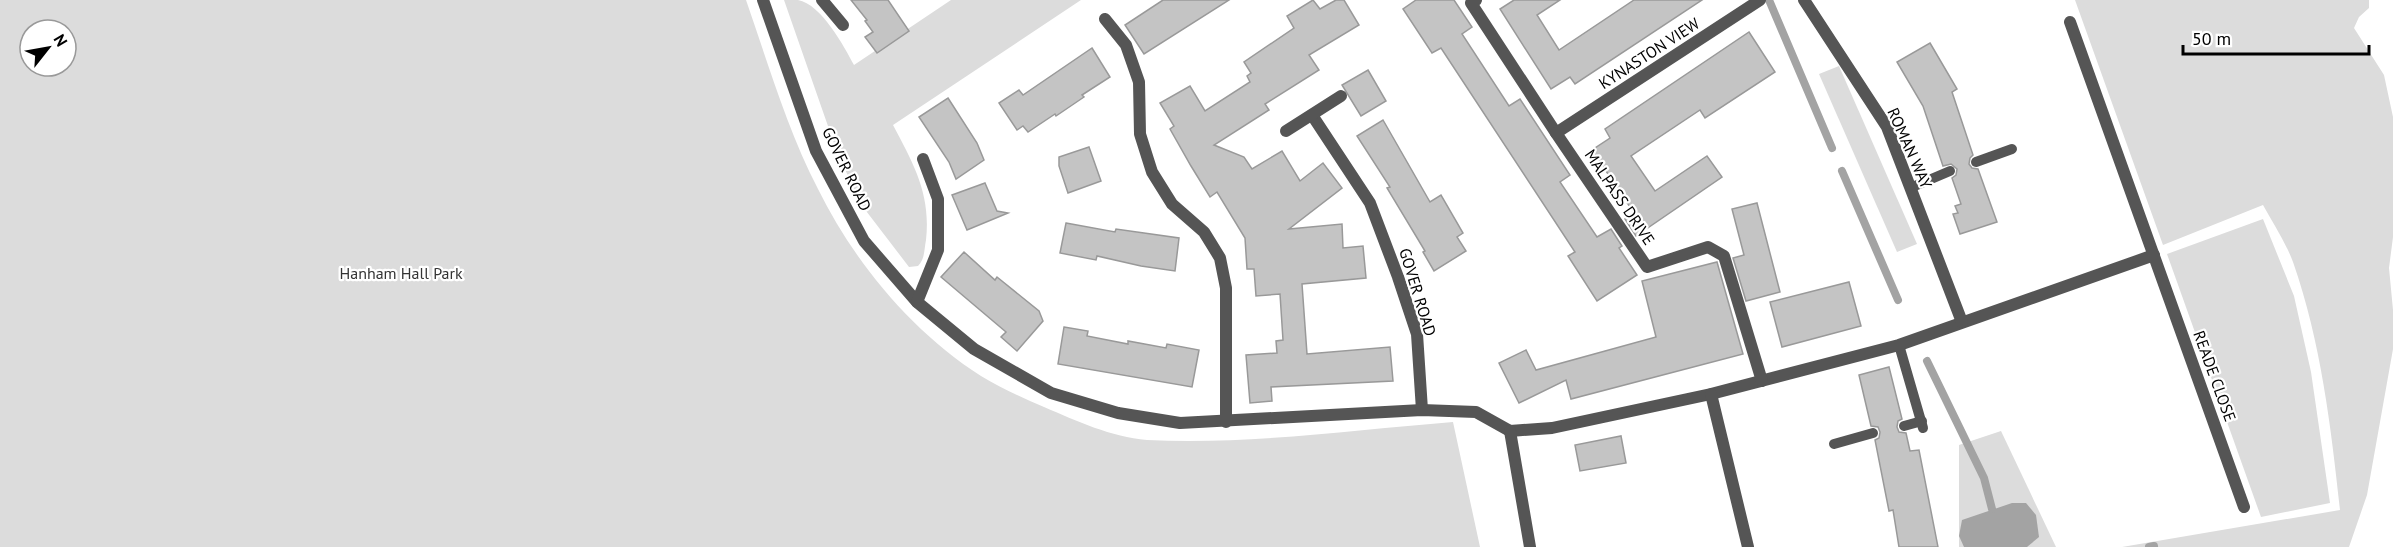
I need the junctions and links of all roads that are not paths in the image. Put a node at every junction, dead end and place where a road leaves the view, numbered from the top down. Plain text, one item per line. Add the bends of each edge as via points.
1 (764, 0) edge
2 (822, 0) edge
3 (1760, 0) edge
4 (1804, 0) edge
5 (1472, 1) edge
6 (1105, 19) dead end
7 (2070, 21) dead end
8 (843, 25) dead end
9 (1341, 96) dead end
10 (1312, 115) junction
11 (1286, 131) dead end
12 (1556, 133) junction
13 (2012, 149) dead end
14 (922, 159) dead end
15 (1976, 162) dead end
16 (1950, 171) dead end
17 (1910, 188) junction
18 (2154, 255) junction
19 (917, 302) junction
20 (1962, 322) junction
21 (1899, 345) junction
22 (1762, 381) junction
23 (1712, 394) junction
24 (1422, 410) junction
25 (1226, 422) junction
26 (1904, 426) dead end
27 (1510, 431) junction
28 (1873, 433) dead end
29 (1834, 444) dead end
30 (2244, 507) dead end
31 (1530, 547) edge
32 (1748, 547) edge

1 - 19 street, GOVER ROAD via 816,150 864,241
2 - 8 street
3 - 12 street, KYNASTON VIEW
4 - 17 street, ROMAN WAY via 1887,127
5 - 12 street, MALPASS DRIVE
6 - 25 street via 1126,45 1139,82 1140,134 1152,172 1172,204 1204,232 1220,258 1226,288
7 - 18 street, READE CLOSE
9 - 10 street
10 - 11 street
10 - 24 street, GOVER ROAD via 1370,203 1398,277 1417,334
12 - 22 street, MALPASS DRIVE via 1647,267 1708,247 1725,256
13 - 15 lane
14 - 19 street via 938,199 938,250
16 - 17 lane
17 - 20 street, ROMAN WAY
18 - 20 street
18 - 30 street, READE CLOSE
19 - 25 street, GOVER ROAD via 974,349 1051,393 1128,415 1180,423
20 - 21 street
21 - 22 street
21 - 26 lane via 1922,424
22 - 23 street
23 - 27 street via 1552,428
23 - 32 street
24 - 25 street, GOVER ROAD
24 - 27 street via 1476,412
27 - 31 street
28 - 29 lane

